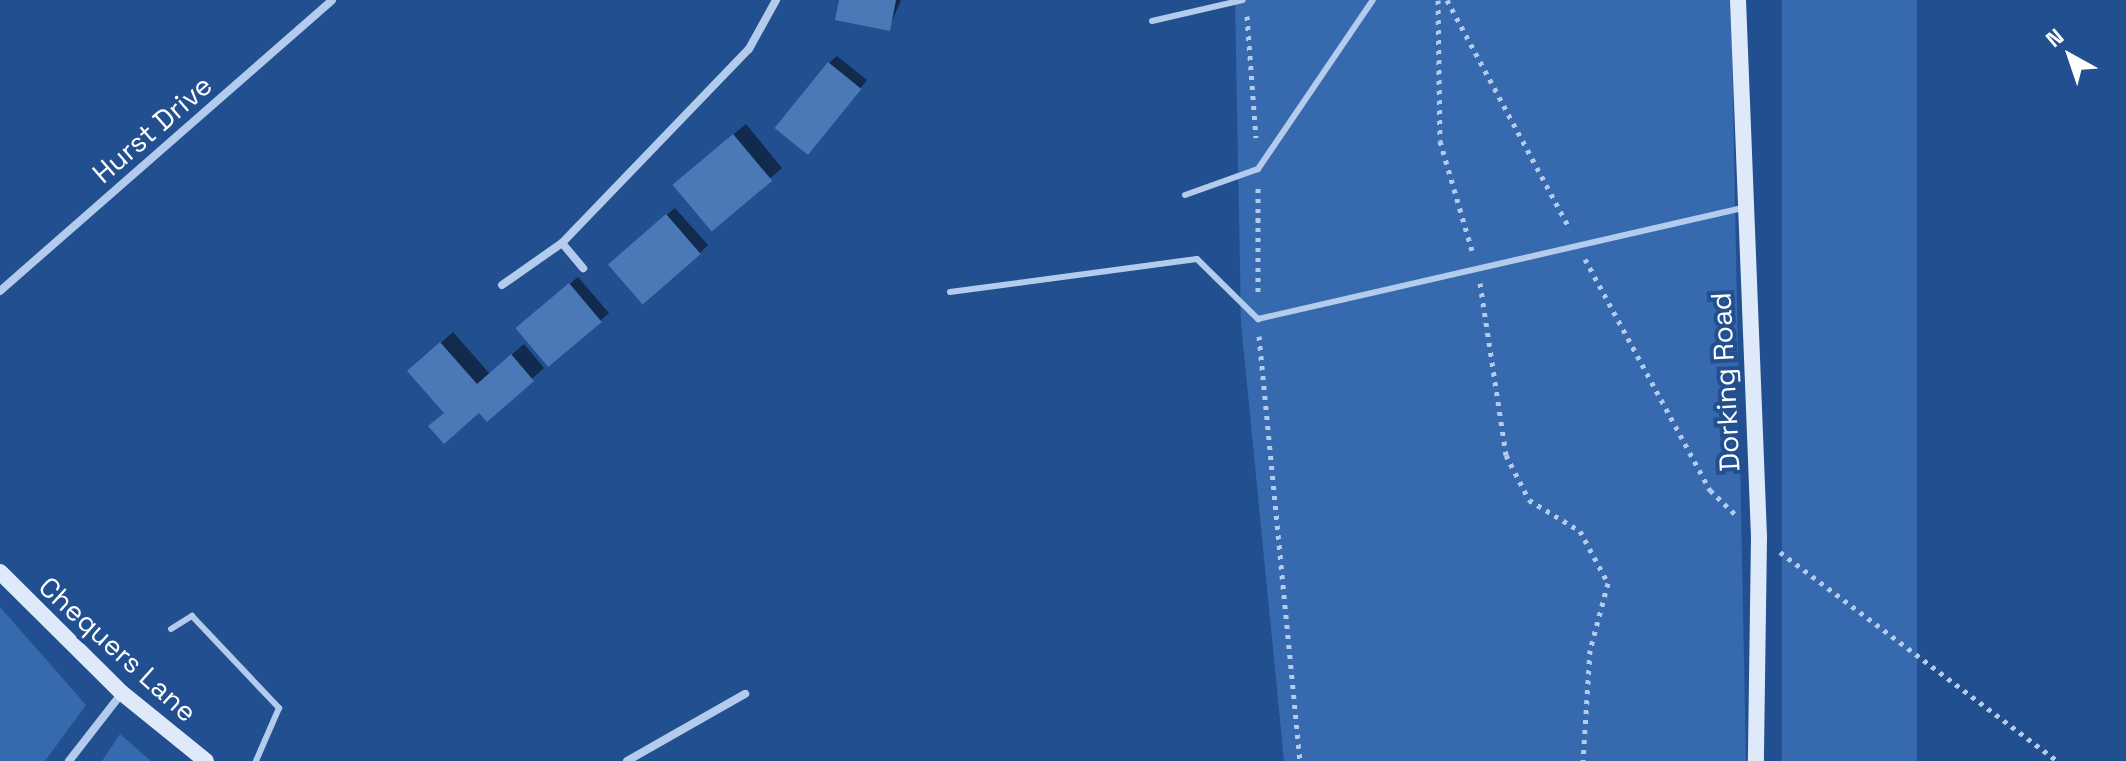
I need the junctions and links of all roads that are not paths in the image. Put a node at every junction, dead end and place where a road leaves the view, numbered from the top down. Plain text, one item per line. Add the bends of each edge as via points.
1 (332, 0) edge
2 (776, 0) edge
3 (1244, 0) edge
4 (1373, 0) edge
5 (1738, 0) edge
6 (1152, 21) dead end
7 (1185, 195) dead end
8 (1742, 208) junction
9 (562, 243) junction
10 (583, 268) dead end
11 (502, 285) dead end
12 (0, 291) edge
13 (950, 292) dead end
14 (0, 572) edge
15 (171, 629) dead end
16 (122, 693) junction
17 (745, 694) dead end
18 (69, 761) edge
19 (206, 761) edge
20 (256, 761) edge
21 (627, 761) edge
22 (1756, 761) edge

1 - 12 street, Hurst Drive
2 - 9 street via 749,49
3 - 6 lane
4 - 7 lane via 1258,169
5 - 8 main road, Dorking Road
8 - 13 lane via 1258,319 1197,259
8 - 22 main road, Dorking Road via 1759,537
9 - 10 street
9 - 11 street
14 - 16 main road, Chequers Lane
15 - 20 lane via 192,616 279,708
16 - 18 street
16 - 19 main road, Chequers Lane
17 - 21 street

